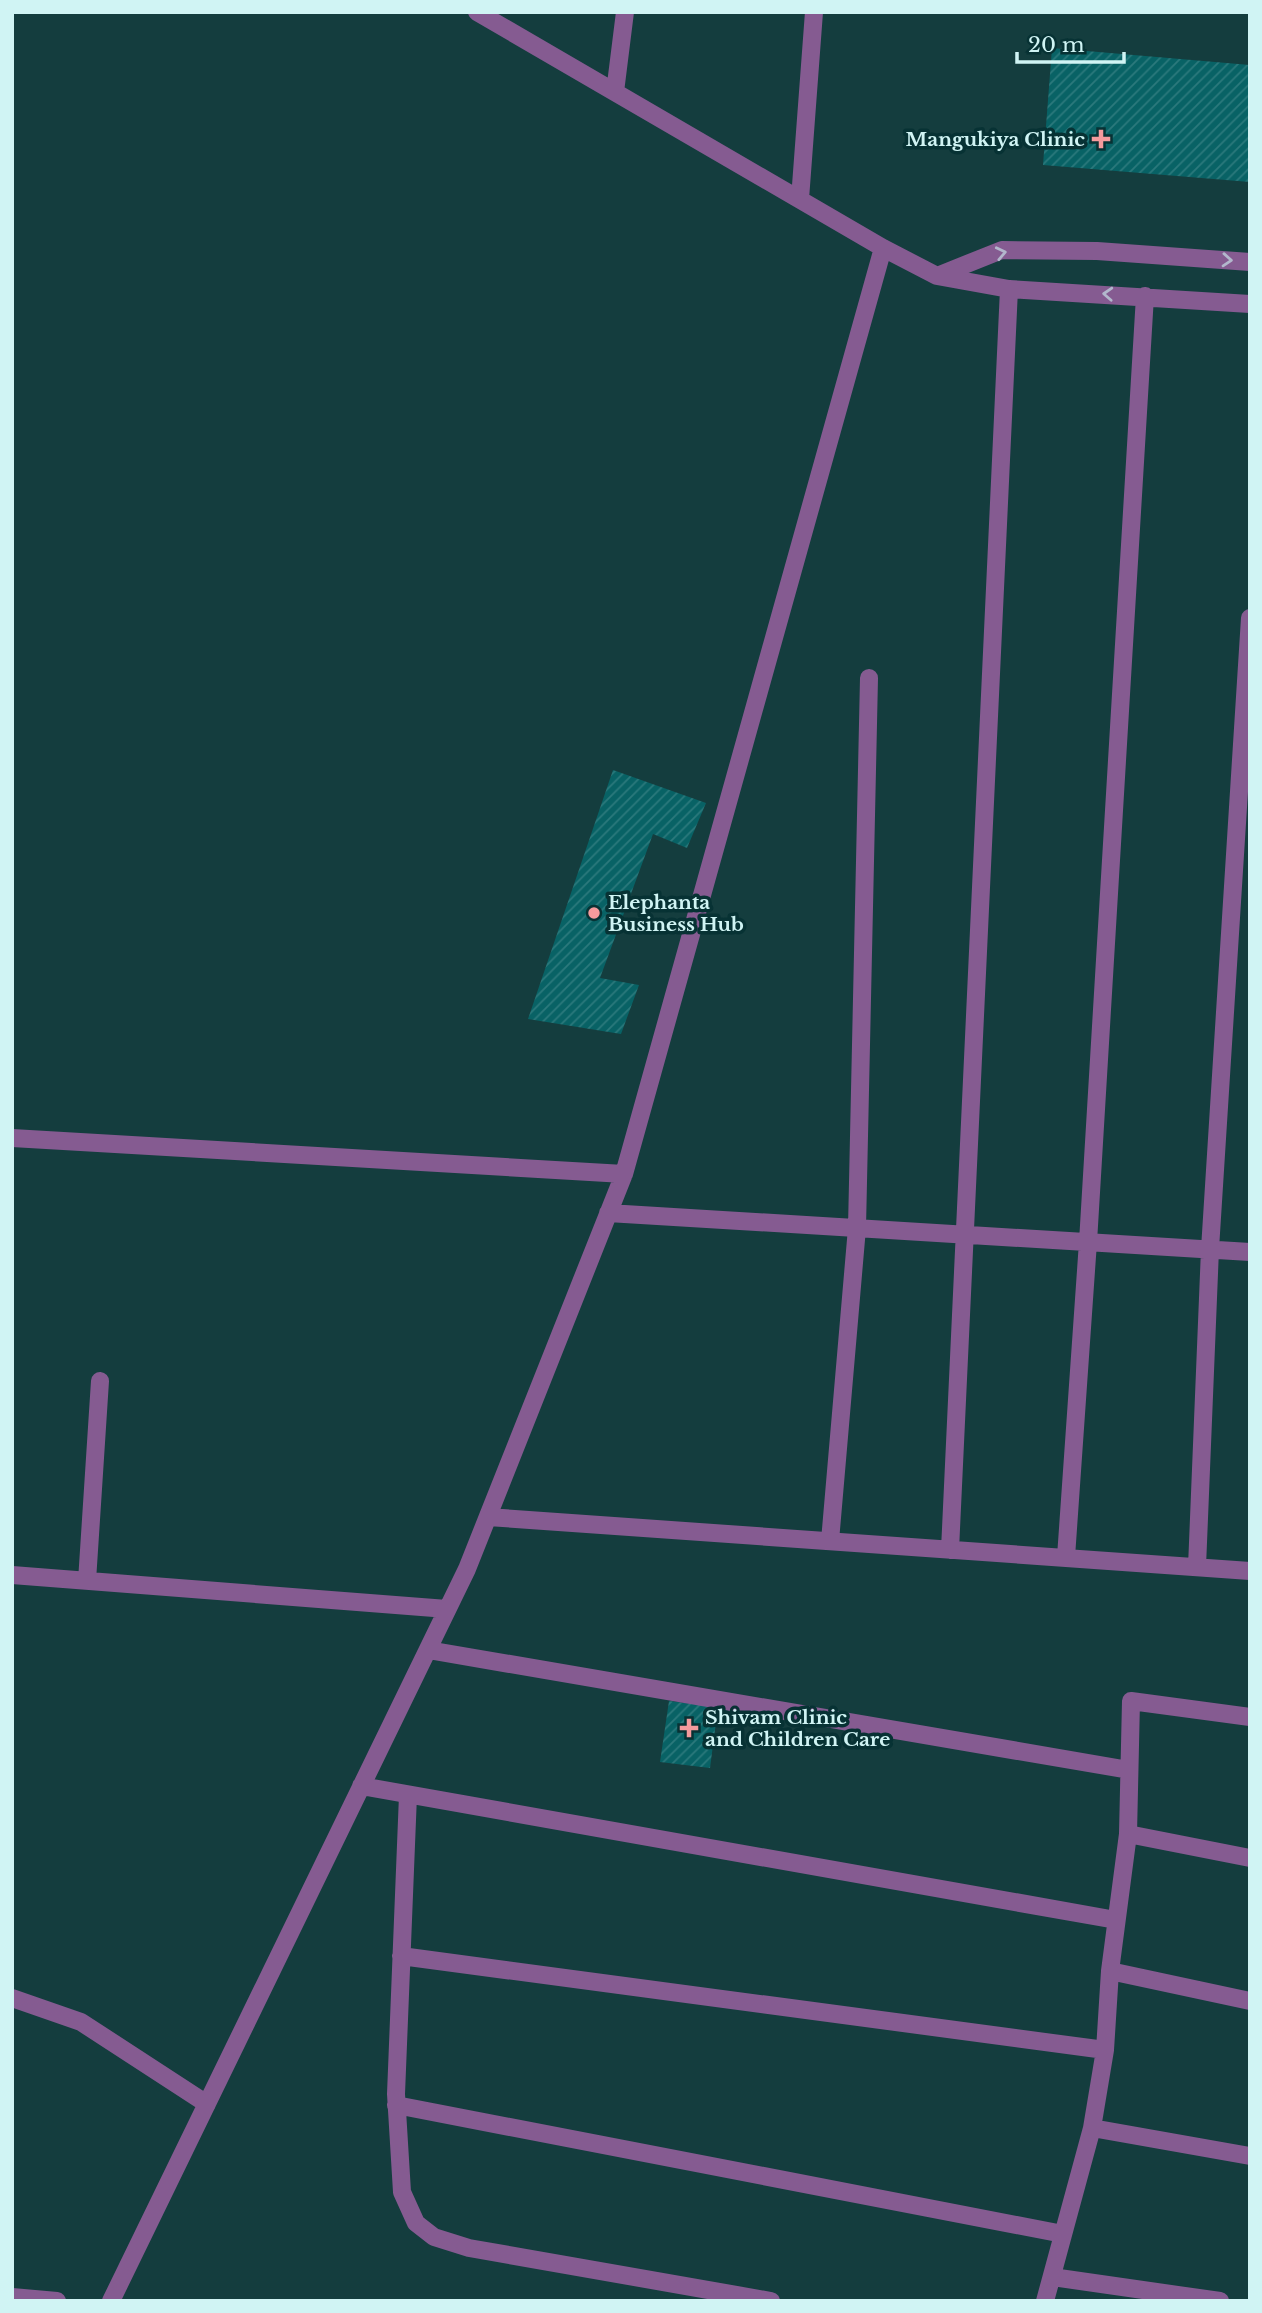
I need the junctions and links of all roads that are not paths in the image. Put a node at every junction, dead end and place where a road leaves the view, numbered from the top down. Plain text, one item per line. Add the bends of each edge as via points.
1 (477, 12) edge
2 (625, 12) edge
3 (814, 12) edge
4 (502, 20) edge
5 (615, 92) junction
6 (800, 200) junction
7 (883, 248) junction
8 (1250, 262) edge
9 (937, 276) junction
10 (1009, 289) junction
11 (1145, 296) junction
12 (1250, 304) edge
13 (1250, 618) edge
14 (869, 678) dead end
15 (12, 1138) edge
16 (624, 1174) junction
17 (608, 1213) junction
18 (856, 1228) junction
19 (967, 1235) junction
20 (1088, 1242) junction
21 (1210, 1250) junction
22 (1250, 1252) edge
23 (100, 1381) dead end
24 (488, 1517) junction
25 (830, 1541) junction
26 (950, 1550) junction
27 (1066, 1558) junction
28 (1197, 1567) junction
29 (1250, 1571) edge
30 (12, 1575) edge
31 (87, 1581) junction
32 (447, 1609) junction
33 (428, 1650) junction
34 (1250, 1717) edge
35 (1129, 1770) junction
36 (361, 1786) junction
37 (408, 1795) junction
38 (1128, 1834) junction
39 (1250, 1858) edge
40 (1116, 1920) junction
41 (401, 1956) junction
42 (1110, 1971) junction
43 (12, 1998) edge
44 (1250, 2000) edge
45 (1105, 2050) junction
46 (207, 2104) junction
47 (396, 2105) junction
48 (1092, 2128) junction
49 (1250, 2156) edge
50 (1063, 2234) junction
51 (1052, 2277) junction
52 (12, 2297) edge
53 (57, 2301) edge
54 (111, 2301) edge
55 (771, 2301) edge
56 (1045, 2301) edge
57 (1220, 2301) edge

1 - 4 street
2 - 5 street
3 - 6 street
4 - 5 street
5 - 6 street
6 - 7 street
7 - 9 street
7 - 16 street
9 -> 8 street via 1002,250 1097,251
9 - 10 street
11 -> 10 street
10 - 19 street
11 - 12 street
11 - 20 street
13 - 21 street
14 - 18 street
15 - 16 street
16 - 17 street
17 - 18 street
17 - 24 street
18 - 19 street
18 - 25 street
19 - 20 street
19 - 26 street
20 - 21 street
20 - 27 street
21 - 22 street
21 - 28 street
23 - 31 street
24 - 25 street
24 - 32 street
25 - 26 street
26 - 27 street
27 - 28 street
28 - 29 street
30 - 31 street
31 - 32 street
32 - 33 street
33 - 35 street
33 - 36 street
34 - 35 street via 1131,1701
35 - 38 street
36 - 37 street
36 - 46 street
37 - 40 street
37 - 41 street
38 - 39 street
38 - 40 street
40 - 42 street
41 - 45 street
41 - 47 street
42 - 44 street
42 - 45 street
43 - 46 street via 81,2022
45 - 48 street
46 - 54 street
47 - 50 street
47 - 55 street via 402,2192 416,2223 434,2237 469,2248
48 - 49 street
48 - 50 street
50 - 51 street
51 - 56 street
51 - 57 street
52 - 53 street

